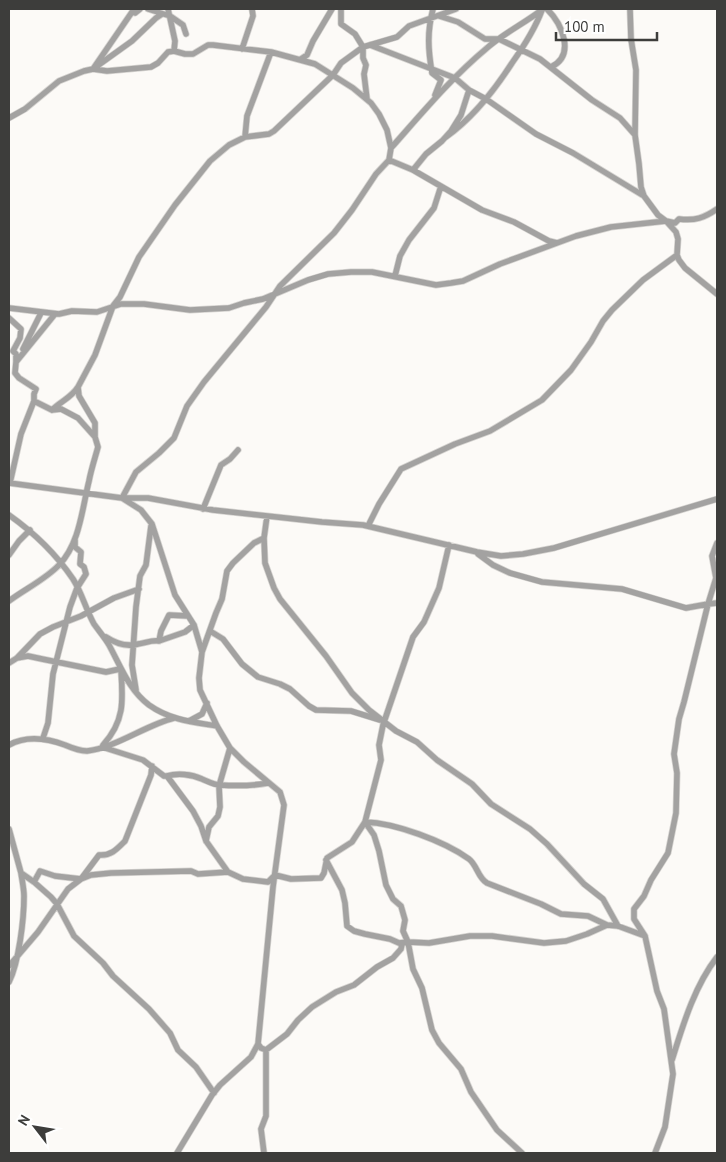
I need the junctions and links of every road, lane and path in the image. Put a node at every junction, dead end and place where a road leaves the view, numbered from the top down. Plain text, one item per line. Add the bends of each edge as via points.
1 (140, 9) edge
2 (148, 9) edge
3 (168, 9) edge
4 (252, 9) edge
5 (332, 9) edge
6 (336, 9) edge
7 (341, 9) edge
8 (434, 9) edge
9 (456, 9) edge
10 (544, 9) edge
11 (630, 9) edge
12 (162, 14) junction
13 (170, 16) junction
14 (439, 16) junction
15 (431, 18) junction
16 (341, 19) junction
17 (186, 34) dead end
18 (499, 38) junction
19 (370, 45) junction
20 (363, 47) junction
21 (242, 49) junction
22 (521, 50) junction
23 (174, 51) junction
24 (271, 52) junction
25 (301, 59) junction
26 (552, 67) junction
27 (432, 68) junction
28 (93, 69) junction
29 (332, 75) junction
30 (455, 78) junction
31 (469, 90) junction
32 (368, 99) junction
33 (433, 99) junction
34 (486, 99) junction
35 (9, 118) edge
36 (635, 135) junction
37 (244, 137) junction
38 (446, 137) junction
39 (391, 148) junction
40 (389, 160) junction
41 (413, 170) junction
42 (441, 186) junction
43 (644, 196) junction
44 (717, 209) edge
45 (666, 221) junction
46 (557, 243) junction
47 (677, 255) junction
48 (394, 276) junction
49 (275, 293) junction
50 (717, 294) edge
51 (113, 306) junction
52 (9, 308) edge
53 (41, 313) junction
54 (55, 314) junction
55 (9, 318) edge
56 (16, 362) junction
57 (9, 365) edge
58 (78, 387) junction
59 (34, 402) junction
60 (52, 410) junction
61 (95, 437) junction
62 (238, 450) dead end
63 (9, 483) edge
64 (87, 493) junction
65 (122, 498) junction
66 (717, 499) edge
67 (203, 509) junction
68 (9, 515) edge
69 (267, 516) junction
70 (152, 524) junction
71 (368, 526) junction
72 (30, 530) junction
73 (75, 537) junction
74 (264, 538) junction
75 (717, 543) edge
76 (449, 545) junction
77 (477, 552) junction
78 (9, 555) edge
79 (60, 564) junction
80 (78, 588) junction
81 (138, 589) junction
82 (9, 601) edge
83 (717, 603) edge
84 (708, 604) junction
85 (88, 612) junction
86 (188, 616) junction
87 (67, 622) junction
88 (194, 625) junction
89 (210, 632) junction
90 (104, 636) junction
91 (159, 640) junction
92 (135, 644) junction
93 (202, 652) junction
94 (17, 658) junction
95 (57, 661) junction
96 (9, 663) edge
97 (120, 669) junction
98 (137, 694) junction
99 (207, 703) junction
100 (174, 718) junction
101 (189, 721) junction
102 (384, 722) junction
103 (217, 726) junction
104 (43, 738) junction
105 (9, 745) edge
106 (102, 747) junction
107 (230, 748) junction
108 (152, 766) junction
109 (167, 776) junction
110 (268, 783) junction
111 (219, 786) junction
112 (365, 822) junction
113 (9, 829) edge
114 (206, 841) junction
115 (326, 860) junction
116 (228, 872) junction
117 (21, 873) junction
118 (275, 875) junction
119 (81, 880) junction
120 (34, 882) junction
121 (57, 904) junction
122 (607, 925) junction
123 (618, 926) junction
124 (645, 936) junction
125 (405, 943) junction
126 (717, 957) edge
127 (16, 960) junction
128 (9, 966) edge
129 (9, 982) edge
130 (258, 1044) junction
131 (266, 1050) junction
132 (671, 1062) junction
133 (214, 1094) junction
134 (177, 1153) edge
135 (264, 1153) edge
136 (522, 1153) edge
137 (655, 1153) edge

1 - 28 street via 132,12
2 - 12 street
3 - 13 street
4 - 21 street via 253,16
5 - 25 street via 322,22 307,55
6 - 16 street
7 - 16 street
8 - 15 street
9 - 14 street
10 - 18 street
10 - 22 street
10 - 26 street via 555,16 564,41 565,54 560,63
11 - 36 street via 636,70
12 - 13 street
12 - 28 street via 132,42
13 - 17 street via 183,24
13 - 23 street
14 - 15 street
14 - 18 street via 458,22 485,38
15 - 19 street via 409,26 397,37
15 - 27 street via 428,46
16 - 20 street via 341,24 355,34
18 - 22 street
18 - 30 street
19 - 20 street
19 - 27 street
20 - 29 street via 341,63
20 - 32 street
21 - 23 street via 208,45 193,54
21 - 24 street
22 - 26 street
22 - 34 street
23 - 28 street via 168,52 151,67
24 - 25 street
24 - 37 street via 247,116
25 - 29 street
26 - 36 street via 620,118
27 - 30 street
27 - 33 street via 432,73 441,80
28 - 35 street via 59,81
29 - 32 street
29 - 37 street via 274,131
30 - 31 street
30 - 33 street
31 - 34 street
31 - 38 street via 461,115
32 - 39 street via 380,114
33 - 39 street
34 - 38 street via 473,115
34 - 43 street via 536,134
36 - 43 street
37 - 51 street via 220,152 198,176 139,257
38 - 41 street
39 - 40 street
40 - 41 street
40 - 49 street via 334,233
41 - 42 street
42 - 46 street via 482,210
42 - 48 street via 434,208 409,240
43 - 45 street
44 - 45 street via 708,216 689,221
45 - 46 street via 611,227
45 - 47 street via 678,235
46 - 48 street via 463,281 436,285
47 - 50 street via 685,268
47 - 71 street via 643,280 612,310 571,370 542,400 490,431 401,469
48 - 49 street via 372,272 328,274
49 - 51 street via 220,309 190,310 144,304
49 - 65 street via 187,406 174,438 136,472
51 - 54 street via 97,312
51 - 58 street via 95,355
52 - 53 street
53 - 54 street
53 - 56 street
54 - 56 street
55 - 56 street via 21,329 13,352
56 - 57 street
56 - 59 street via 15,373 36,389
58 - 60 street via 73,396
58 - 61 street via 79,396 95,422
59 - 60 street
59 - 63 street via 20,434
60 - 61 street via 61,409 78,418
61 - 64 street via 98,447
62 - 67 street via 222,465
63 - 64 street
64 - 65 street
64 - 73 street
65 - 67 street via 148,498
65 - 70 street via 141,510
66 - 77 street via 554,548 501,556
67 - 69 street
68 - 72 street
69 - 71 street
69 - 74 street
70 - 81 street via 146,565
70 - 86 street via 175,595
71 - 76 street
72 - 78 street
72 - 79 street
73 - 79 street
73 - 80 street via 75,547 82,552 80,564 86,574
74 - 89 street via 254,543 227,571 222,599
74 - 102 street via 266,568 280,599 352,693
75 - 84 street via 712,556 716,578
76 - 77 street
76 - 102 street via 439,588 424,622 412,637
77 - 84 street via 502,569 542,582 622,589 686,608
79 - 80 street
79 - 82 street
80 - 85 street
80 - 87 street
81 - 85 street
81 - 92 street
83 - 84 street
84 - 124 street via 679,719 674,754 676,813 668,853 634,909 634,919
85 - 87 street
85 - 90 street
86 - 88 street
86 - 91 street via 169,614
87 - 94 street via 40,634
87 - 95 street
88 - 91 street via 185,632
88 - 93 street
89 - 93 street
89 - 102 street via 223,639 242,664 258,677 290,689 316,710 351,711
90 - 92 street via 122,644
90 - 97 street
91 - 92 street
92 - 98 street via 132,665
93 - 99 street via 200,690
94 - 95 street via 28,656
94 - 96 street
95 - 97 street via 100,672
95 - 104 street
97 - 98 street
97 - 106 street via 122,712
98 - 100 street via 149,705
99 - 101 street via 202,714
99 - 103 street
100 - 101 street
100 - 106 street
101 - 103 street
102 - 112 street via 379,745 381,760
102 - 123 street via 417,742 472,784 491,804 536,834 603,899
103 - 107 street
104 - 105 street via 23,739
104 - 106 street via 79,750
106 - 108 street via 136,757
107 - 110 street
107 - 111 street
108 - 109 street
108 - 119 street via 125,841 118,850 99,855
109 - 111 street via 192,776
109 - 114 street via 193,811
110 - 111 street
110 - 118 street via 280,792 284,805
111 - 114 street via 218,816
112 - 115 street via 352,842
112 - 122 street via 392,826 430,839 471,860 487,883 561,914 588,916
112 - 125 street via 374,835 386,885 393,899 402,906
113 - 117 street
114 - 116 street
115 - 118 street via 321,878 291,879
115 - 125 street via 342,890 347,926 365,934
116 - 118 street via 243,879 268,882
116 - 119 street via 111,873
117 - 120 street
117 - 127 street via 24,895
118 - 130 street
119 - 120 street via 40,871
119 - 121 street via 68,889
120 - 121 street
121 - 127 street
121 - 133 street via 74,936 150,1009
122 - 123 street
122 - 125 street via 566,941 544,943 492,936
123 - 124 street
124 - 132 street via 664,1008
125 - 131 street via 393,958 354,985 312,1007 287,1034
125 - 136 street via 422,988 432,1030 492,1123
126 - 132 street via 706,971
127 - 128 street
127 - 129 street
130 - 131 street
130 - 133 street via 251,1057
131 - 135 street
132 - 137 street via 673,1074 665,1128
133 - 134 street

